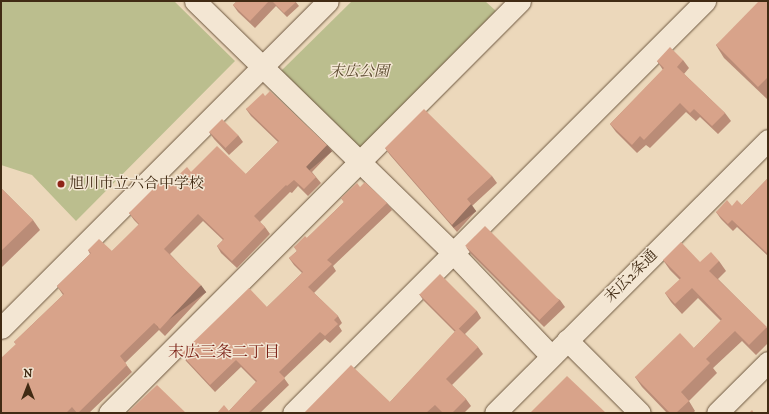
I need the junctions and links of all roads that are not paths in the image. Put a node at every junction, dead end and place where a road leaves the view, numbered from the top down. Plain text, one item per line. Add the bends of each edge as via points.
1 (195, 1) edge
2 (328, 1) edge
3 (520, 1) edge
4 (705, 1) edge
5 (261, 67) junction
6 (768, 140) edge
7 (360, 164) junction
8 (453, 253) junction
9 (1, 328) edge
10 (567, 340) junction
11 (551, 356) junction
12 (768, 362) edge
13 (108, 413) edge
14 (292, 413) edge
15 (495, 413) edge
16 (640, 413) edge
17 (717, 413) edge

1 - 5 street
2 - 5 street
3 - 7 street
4 - 8 street
5 - 7 street
5 - 9 street
6 - 10 street, 末広2条通
7 - 8 street
7 - 13 street
8 - 11 street
8 - 14 street
10 - 11 street, 末広2条通
10 - 16 street
11 - 15 street, 末広2条通
12 - 17 street

